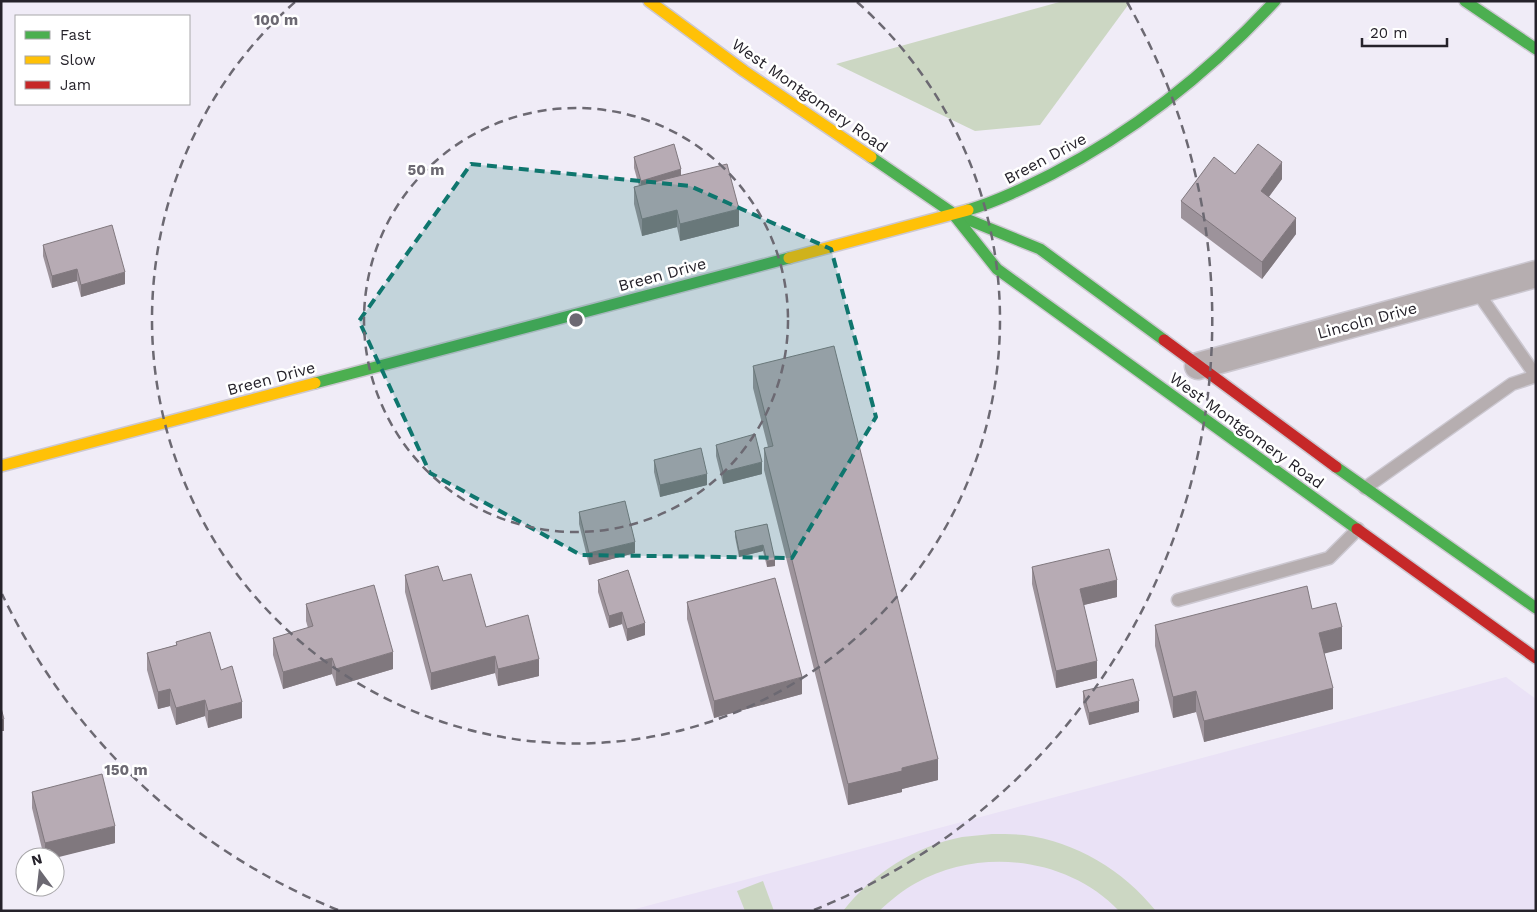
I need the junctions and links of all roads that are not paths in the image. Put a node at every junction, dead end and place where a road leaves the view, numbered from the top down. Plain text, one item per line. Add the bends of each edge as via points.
1 (649, 1) edge
2 (1275, 1) edge
3 (1465, 1) edge
4 (1536, 49) edge
5 (954, 214) junction
6 (1536, 274) edge
7 (1476, 290) junction
8 (1198, 366) junction
9 (1536, 376) edge
10 (1, 466) edge
11 (1365, 488) junction
12 (1358, 529) junction
13 (1178, 600) dead end
14 (1536, 608) edge
15 (1536, 658) edge

1 - 5 main road, West Montgomery Road via 744,71
2 - 5 main road, Breen Drive via 1202,74 1136,124 1072,165 1001,199
3 - 4 main road
5 - 8 main road, West Montgomery Road via 1040,249
5 - 10 main road, Breen Drive
5 - 12 main road, West Montgomery Road via 996,269
6 - 7 street, Lincoln Drive
7 - 8 street, Lincoln Drive
7 - 9 lane
8 - 11 main road, West Montgomery Road
9 - 11 lane via 1512,384
11 - 14 main road, West Montgomery Road
12 - 13 lane via 1329,558
12 - 15 main road, West Montgomery Road

